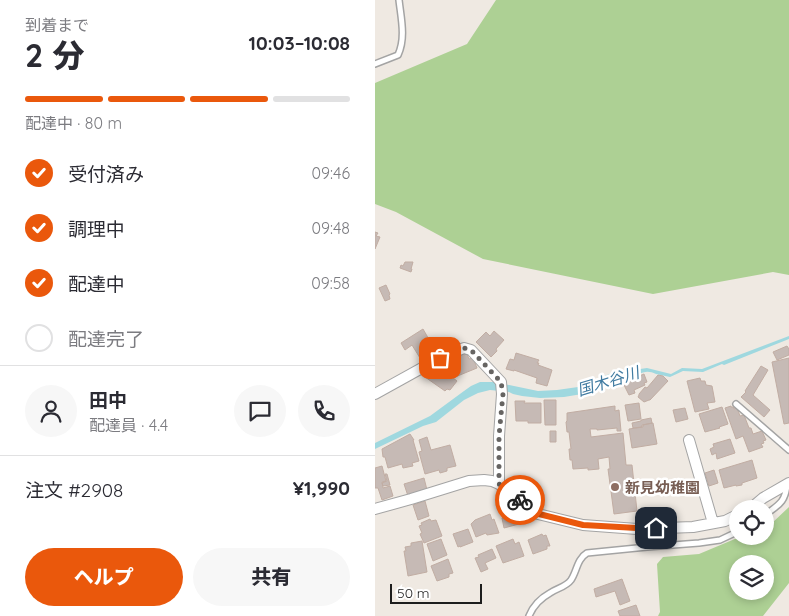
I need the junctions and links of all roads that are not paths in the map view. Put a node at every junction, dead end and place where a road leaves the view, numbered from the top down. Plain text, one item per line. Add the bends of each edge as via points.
1 (399, 0) edge
2 (375, 64) edge
3 (375, 394) edge
4 (736, 404) dead end
5 (689, 440) dead end
6 (789, 450) edge
7 (499, 484) junction
8 (788, 484) edge
9 (761, 500) edge
10 (774, 508) edge
11 (375, 509) edge
12 (729, 519) edge
13 (713, 523) junction
14 (729, 536) edge
15 (529, 616) edge

1 - 2 lane via 402,46 398,54
3 - 7 street via 440,358 464,348 471,350 501,382
4 - 6 lane
5 - 13 street
7 - 11 street via 484,480 469,482
7 - 13 street via 539,514 583,525 637,528 693,527
8 - 9 street
8 - 10 lane via 786,496
12 - 13 street
14 - 15 lane via 699,543 587,553 582,556 571,580 541,600

